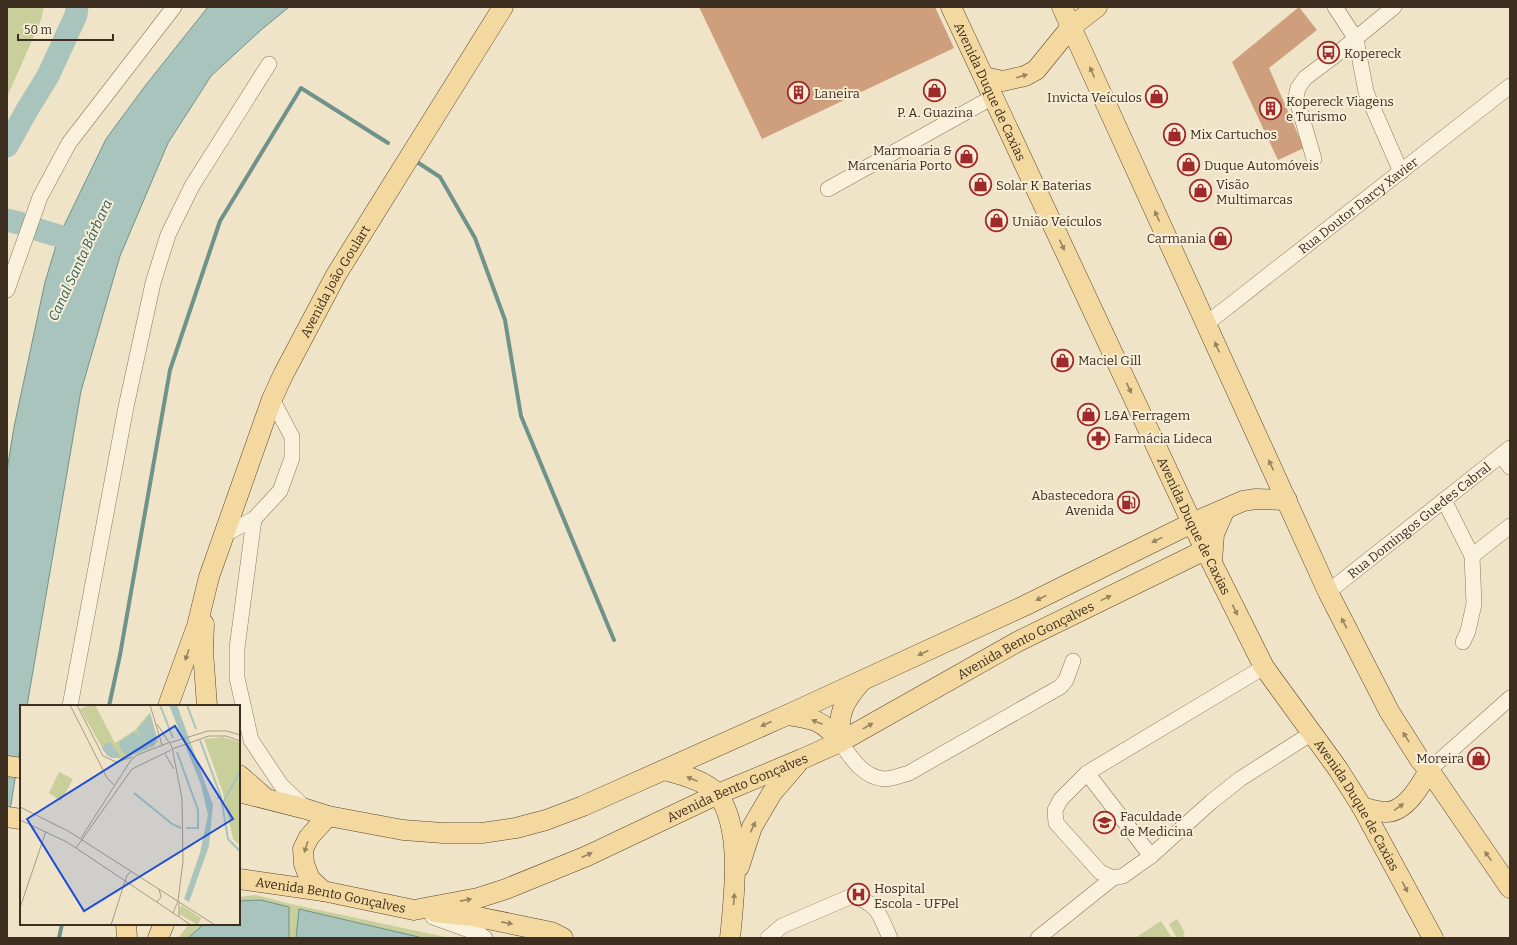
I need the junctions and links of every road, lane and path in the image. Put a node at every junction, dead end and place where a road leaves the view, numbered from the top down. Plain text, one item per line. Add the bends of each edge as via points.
1 (174, 7) edge
2 (503, 7) edge
3 (951, 7) edge
4 (1062, 7) edge
5 (1097, 7) edge
6 (1335, 7) edge
7 (1394, 7) edge
8 (1071, 27) junction
9 (1356, 39) junction
10 (269, 64) dead end
11 (984, 77) junction
12 (1510, 86) edge
13 (993, 97) junction
14 (1314, 159) dead end
15 (1401, 172) junction
16 (828, 189) dead end
17 (7, 290) edge
18 (1206, 324) junction
19 (272, 399) junction
20 (1505, 452) edge
21 (1510, 467) edge
22 (1287, 500) junction
23 (1444, 500) junction
24 (1225, 509) junction
25 (254, 518) junction
26 (1192, 523) junction
27 (1510, 526) edge
28 (225, 534) junction
29 (1208, 556) junction
30 (1472, 556) junction
31 (209, 577) junction
32 (1328, 592) junction
33 (1463, 642) dead end
34 (1073, 661) dead end
35 (1264, 667) junction
36 (863, 680) junction
37 (1510, 698) edge
38 (70, 705) edge
39 (168, 705) edge
40 (207, 705) edge
41 (788, 715) junction
42 (1312, 733) junction
43 (840, 742) junction
44 (802, 759) junction
45 (7, 766) edge
46 (20, 768) edge
47 (664, 770) junction
48 (1429, 770) junction
49 (1087, 773) junction
50 (240, 776) edge
51 (240, 792) edge
52 (718, 794) junction
53 (266, 798) junction
54 (1362, 807) junction
55 (306, 809) junction
56 (328, 816) junction
57 (7, 817) edge
58 (20, 819) edge
59 (1151, 856) junction
60 (736, 877) junction
61 (1113, 878) junction
62 (240, 879) edge
63 (1510, 888) edge
64 (323, 891) junction
65 (414, 910) junction
66 (126, 925) edge
67 (164, 925) edge
68 (127, 938) edge
69 (158, 938) edge
70 (485, 938) edge
71 (563, 938) edge
72 (730, 938) edge
73 (768, 938) edge
74 (890, 938) edge
75 (1038, 938) edge
76 (1433, 938) edge

1 - 17 street via 69,143 40,197
2 - 19 main road, Avenida João Goulart via 336,275
3 - 11 main road, Avenida Duque de Caxias
4 - 8 main road
5 - 8 main road
6 - 9 street
7 - 9 street
11 -> 8 main road via 1003,81 1025,76 1036,70
18 -> 8 main road
9 - 14 street via 1305,78 1298,88 1296,97
9 - 15 street via 1366,92
10 - 38 street via 192,186 168,235 153,282 124,415
11 - 13 main road, Avenida Duque de Caxias
12 - 15 street, Rua Doutor Darcy Xavier
13 - 16 street
13 -> 26 main road, Avenida Duque de Caxias
15 - 18 street, Rua Doutor Darcy Xavier
22 -> 18 main road
19 - 25 street via 292,437 292,458 280,491
19 - 28 main road, Avenida João Goulart
20 - 21 street
20 - 23 street, Rua Domingos Guedes Cabral
22 - 24 main road via 1256,499
22 - 32 main road
23 - 30 street
23 - 32 street, Rua Domingos Guedes Cabral
24 - 26 main road
24 - 29 main road
25 - 28 street
25 - 55 street via 237,648 237,678 251,740 281,785
26 - 29 main road, Avenida Duque de Caxias
26 -> 36 main road via 1024,606
27 - 30 street
28 - 31 main road, Avenida João Goulart
29 -> 35 main road, Avenida Duque de Caxias
43 -> 29 main road, Avenida Bento Gonçalves via 1020,641
30 - 33 street via 1474,604
31 -> 39 main road, Avenida João Goulart via 197,626
31 - 40 main road, Avenida João Goulart via 203,651
48 -> 32 main road via 1389,711
34 - 43 street via 1066,680 1060,687 909,773 885,779 869,775 852,761
35 - 42 main road, Avenida Duque de Caxias
35 - 49 street
36 - 41 main road
36 - 43 main road via 848,696 841,712
37 - 48 street
43 -> 41 main road via 831,729 820,722
41 -> 47 main road
42 - 54 main road, Avenida Duque de Caxias
42 - 59 street via 1240,779
43 - 44 main road, Avenida Bento Gonçalves
44 - 52 main road, Avenida Bento Gonçalves
60 -> 44 main road via 752,827 772,793
45 - 46 main road
52 -> 47 main road via 698,782
47 - 56 main road via 546,820 482,833 403,830
54 -> 48 main road via 1387,812 1395,810 1412,797
63 -> 48 main road
49 - 59 street
49 - 61 street via 1061,799 1055,810 1056,823 1100,872
50 - 53 main road
51 - 53 main road
52 - 60 main road via 730,823
65 -> 52 main road, Avenida Bento Gonçalves via 478,898 506,889 587,856
53 - 55 main road
54 -> 76 main road, Avenida Duque de Caxias
55 - 56 main road
56 -> 64 main road via 310,837 304,849 304,864 310,879
57 - 58 main road
59 - 61 street via 1122,876
72 -> 60 main road
61 - 75 street
62 - 64 main road, Avenida Bento Gonçalves
64 - 65 main road, Avenida Bento Gonçalves
65 - 70 street
65 -> 71 main road via 473,916 551,932
66 - 68 main road
67 - 69 main road
73 - 74 street via 782,926 852,896 865,900 878,910

